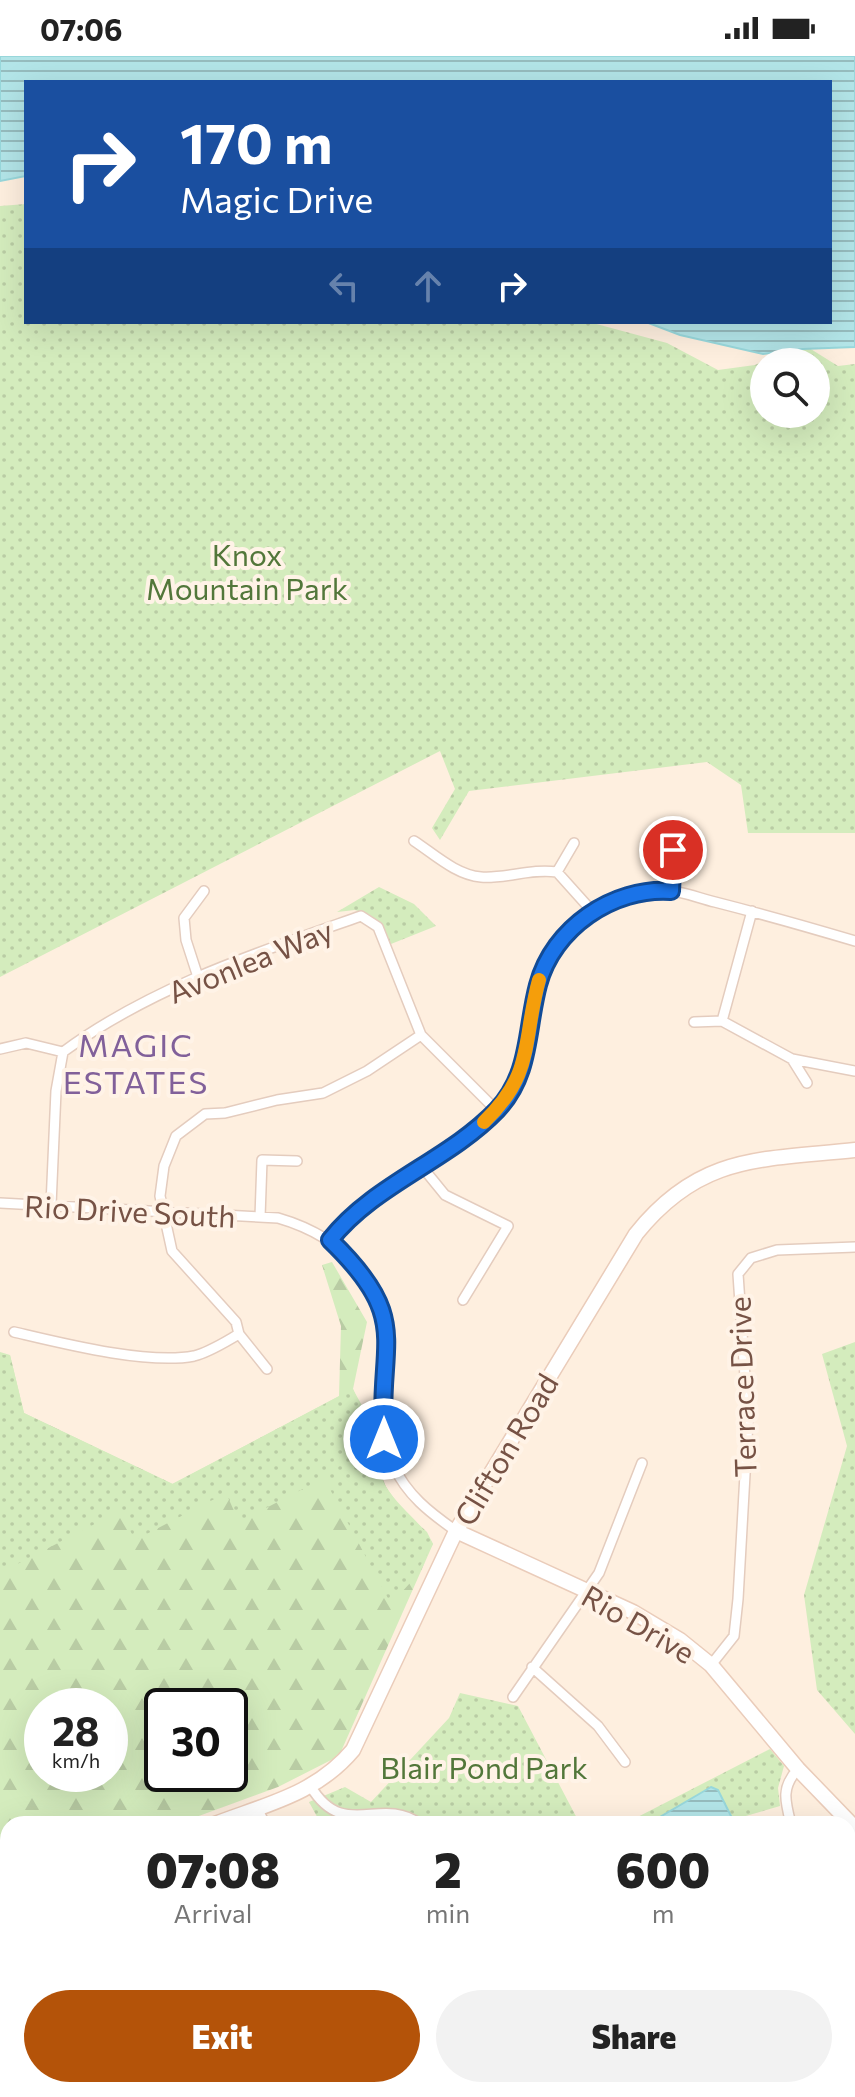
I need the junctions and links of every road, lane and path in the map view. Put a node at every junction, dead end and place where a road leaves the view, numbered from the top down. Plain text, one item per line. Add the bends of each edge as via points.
1 (414, 841) dead end
2 (574, 843) dead end
3 (673, 850) dead end
4 (557, 872) junction
5 (204, 891) dead end
6 (671, 891) junction
7 (592, 911) junction
8 (752, 911) junction
9 (855, 941) edge
10 (198, 977) junction
11 (722, 1021) junction
12 (694, 1022) dead end
13 (421, 1035) junction
14 (0, 1049) edge
15 (63, 1052) junction
16 (792, 1059) junction
17 (855, 1071) edge
18 (807, 1083) dead end
19 (496, 1110) junction
20 (855, 1150) edge
21 (297, 1161) dead end
22 (423, 1168) junction
23 (0, 1203) edge
24 (51, 1205) junction
25 (163, 1212) junction
26 (260, 1217) junction
27 (330, 1240) junction
28 (855, 1247) edge
29 (463, 1300) dead end
30 (14, 1332) dead end
31 (239, 1334) junction
32 (267, 1369) dead end
33 (642, 1463) dead end
34 (456, 1531) junction
35 (588, 1591) junction
36 (711, 1665) junction
37 (532, 1667) junction
38 (513, 1697) dead end
39 (625, 1762) dead end
40 (798, 1769) junction
41 (311, 1787) junction
42 (257, 1808) junction
43 (236, 1816) edge
44 (261, 1816) edge
45 (348, 1816) edge
46 (361, 1816) edge
47 (407, 1816) edge
48 (789, 1816) edge
49 (846, 1816) edge

1 - 4 street via 460,871 482,877 536,869
2 - 4 street
3 - 6 street
4 - 7 street
5 - 10 street via 184,918
6 - 7 street via 624,896
6 - 8 street
7 - 19 street via 550,954 538,982 522,1070 512,1093
8 - 9 street
8 - 11 street
10 - 13 street, Avonlea Way via 361,916 378,927
10 - 15 street, Avonlea Way via 92,1030
11 - 12 street
11 - 16 street
13 - 19 street, Avonlea Way
13 - 25 street via 323,1093 205,1114 176,1136 164,1166
14 - 15 street via 26,1043
15 - 24 street
16 - 17 street
16 - 18 street
19 - 22 street via 470,1136
20 - 34 street, Clifton Road via 743,1162 686,1184 660,1204 636,1234
21 - 26 street, Rio Drive South via 262,1160
22 - 27 street via 351,1214
22 - 29 street via 445,1195 508,1226
23 - 24 street, Rio Drive South
24 - 25 street, Rio Drive South
25 - 26 street, Rio Drive South
25 - 31 street via 172,1251 236,1322
26 - 27 street, Rio Drive South via 307,1227
27 - 34 street, Rio Drive South via 359,1268 382,1307 388,1359 383,1417 392,1464 423,1508
28 - 36 street, Terrace Drive via 777,1250 751,1258 738,1274 748,1421 738,1599 734,1636
30 - 31 street via 157,1356 194,1356
31 - 32 street
33 - 35 street
34 - 35 street, Rio Drive
34 - 41 street, Clifton Road via 353,1750 334,1773
35 - 36 street, Rio Drive via 658,1626
35 - 37 street
36 - 40 street, Rio Drive
37 - 38 street
37 - 39 street via 598,1726
40 - 48 street via 787,1781 784,1796
40 - 49 street, Rio Drive
41 - 42 street, Clifton Road
41 - 45 street via 322,1805
42 - 43 street, Clifton Road
42 - 44 street
46 - 47 street

